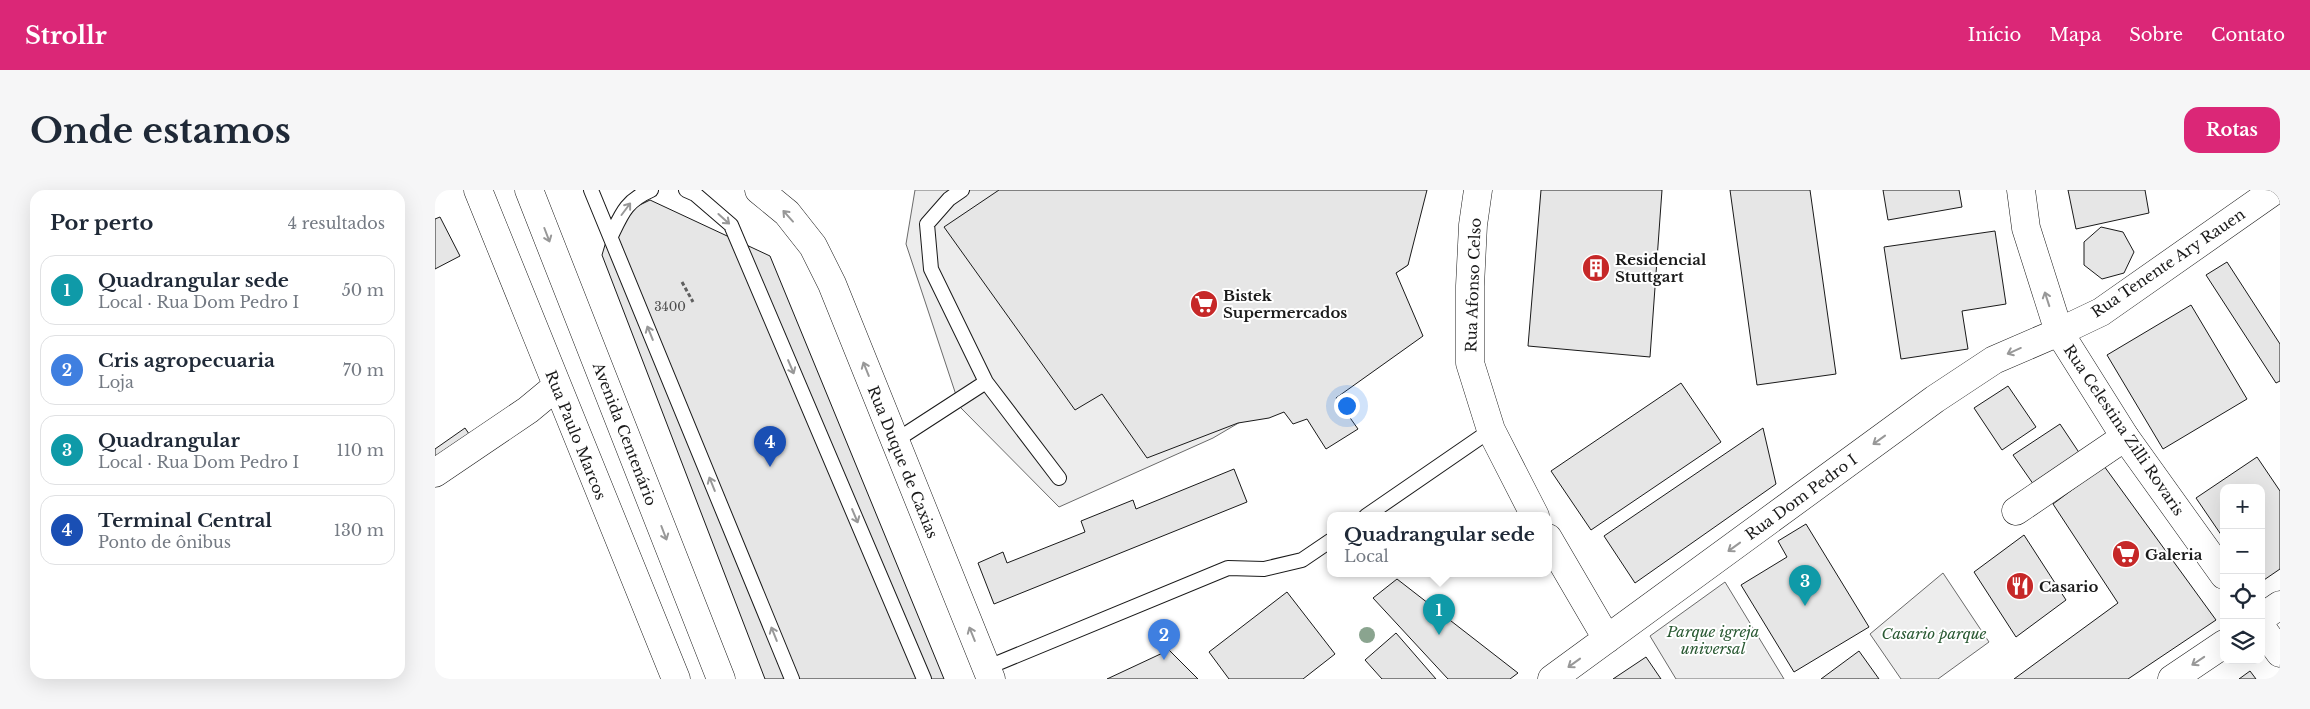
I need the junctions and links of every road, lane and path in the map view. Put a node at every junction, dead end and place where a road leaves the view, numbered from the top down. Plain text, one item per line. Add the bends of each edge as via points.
1 (478, 190) edge
2 (529, 190) edge
3 (591, 190) edge
4 (651, 190) edge
5 (686, 190) edge
6 (759, 190) edge
7 (962, 190) edge
8 (1478, 190) edge
9 (2021, 190) edge
10 (2275, 190) edge
11 (611, 236) junction
12 (682, 282) dead end
13 (693, 302) dead end
14 (2059, 332) junction
15 (986, 382) junction
16 (557, 386) junction
17 (1491, 430) junction
18 (2125, 437) junction
19 (895, 441) junction
20 (435, 473) edge
21 (1059, 478) dead end
22 (2016, 511) dead end
23 (1372, 512) edge
24 (1533, 512) edge
25 (1327, 543) edge
26 (1552, 545) edge
27 (2220, 568) edge
28 (2280, 605) edge
29 (2265, 615) edge
30 (2265, 632) edge
31 (1607, 639) junction
32 (2220, 647) edge
33 (2280, 653) edge
34 (988, 673) edge
35 (676, 679) edge
36 (721, 679) edge
37 (792, 679) edge
38 (924, 679) edge
39 (1552, 679) edge
40 (2172, 679) edge

1 - 16 street, Rua Paulo Marcos
2 -> 36 street, Avenida Centenário
3 - 11 lane
11 -> 4 lane via 625,207
5 -> 38 lane via 731,226
19 -> 6 street, Rua Duque de Caxias via 832,284 813,246 787,213
7 - 15 lane via 949,199 927,224 931,269
8 - 17 street, Rua Afonso Celso via 1470,286 1470,363
14 -> 9 street, Rua Celestina Zilli Rovaris via 2026,228
10 - 14 street, Rua Tenente Ary Rauen via 2101,312
37 -> 11 lane
12 - 13 path
14 - 18 street, Rua Celestina Zilli Rovaris
14 -> 31 street, Rua Dom Pedro I via 1994,360 1935,399
15 - 19 lane
15 - 21 lane
16 - 20 street
16 - 35 street, Rua Paulo Marcos
17 - 23 lane
17 - 24 street, Rua Afonso Celso
18 - 22 street
18 - 27 street, Rua Celestina Zilli Rovaris
34 -> 19 street, Rua Duque de Caxias
25 - 34 lane via 1302,560 1263,569 1228,568
26 - 31 street
28 - 29 street
30 - 33 street
31 -> 39 street, Rua Dom Pedro I
32 -> 40 street

